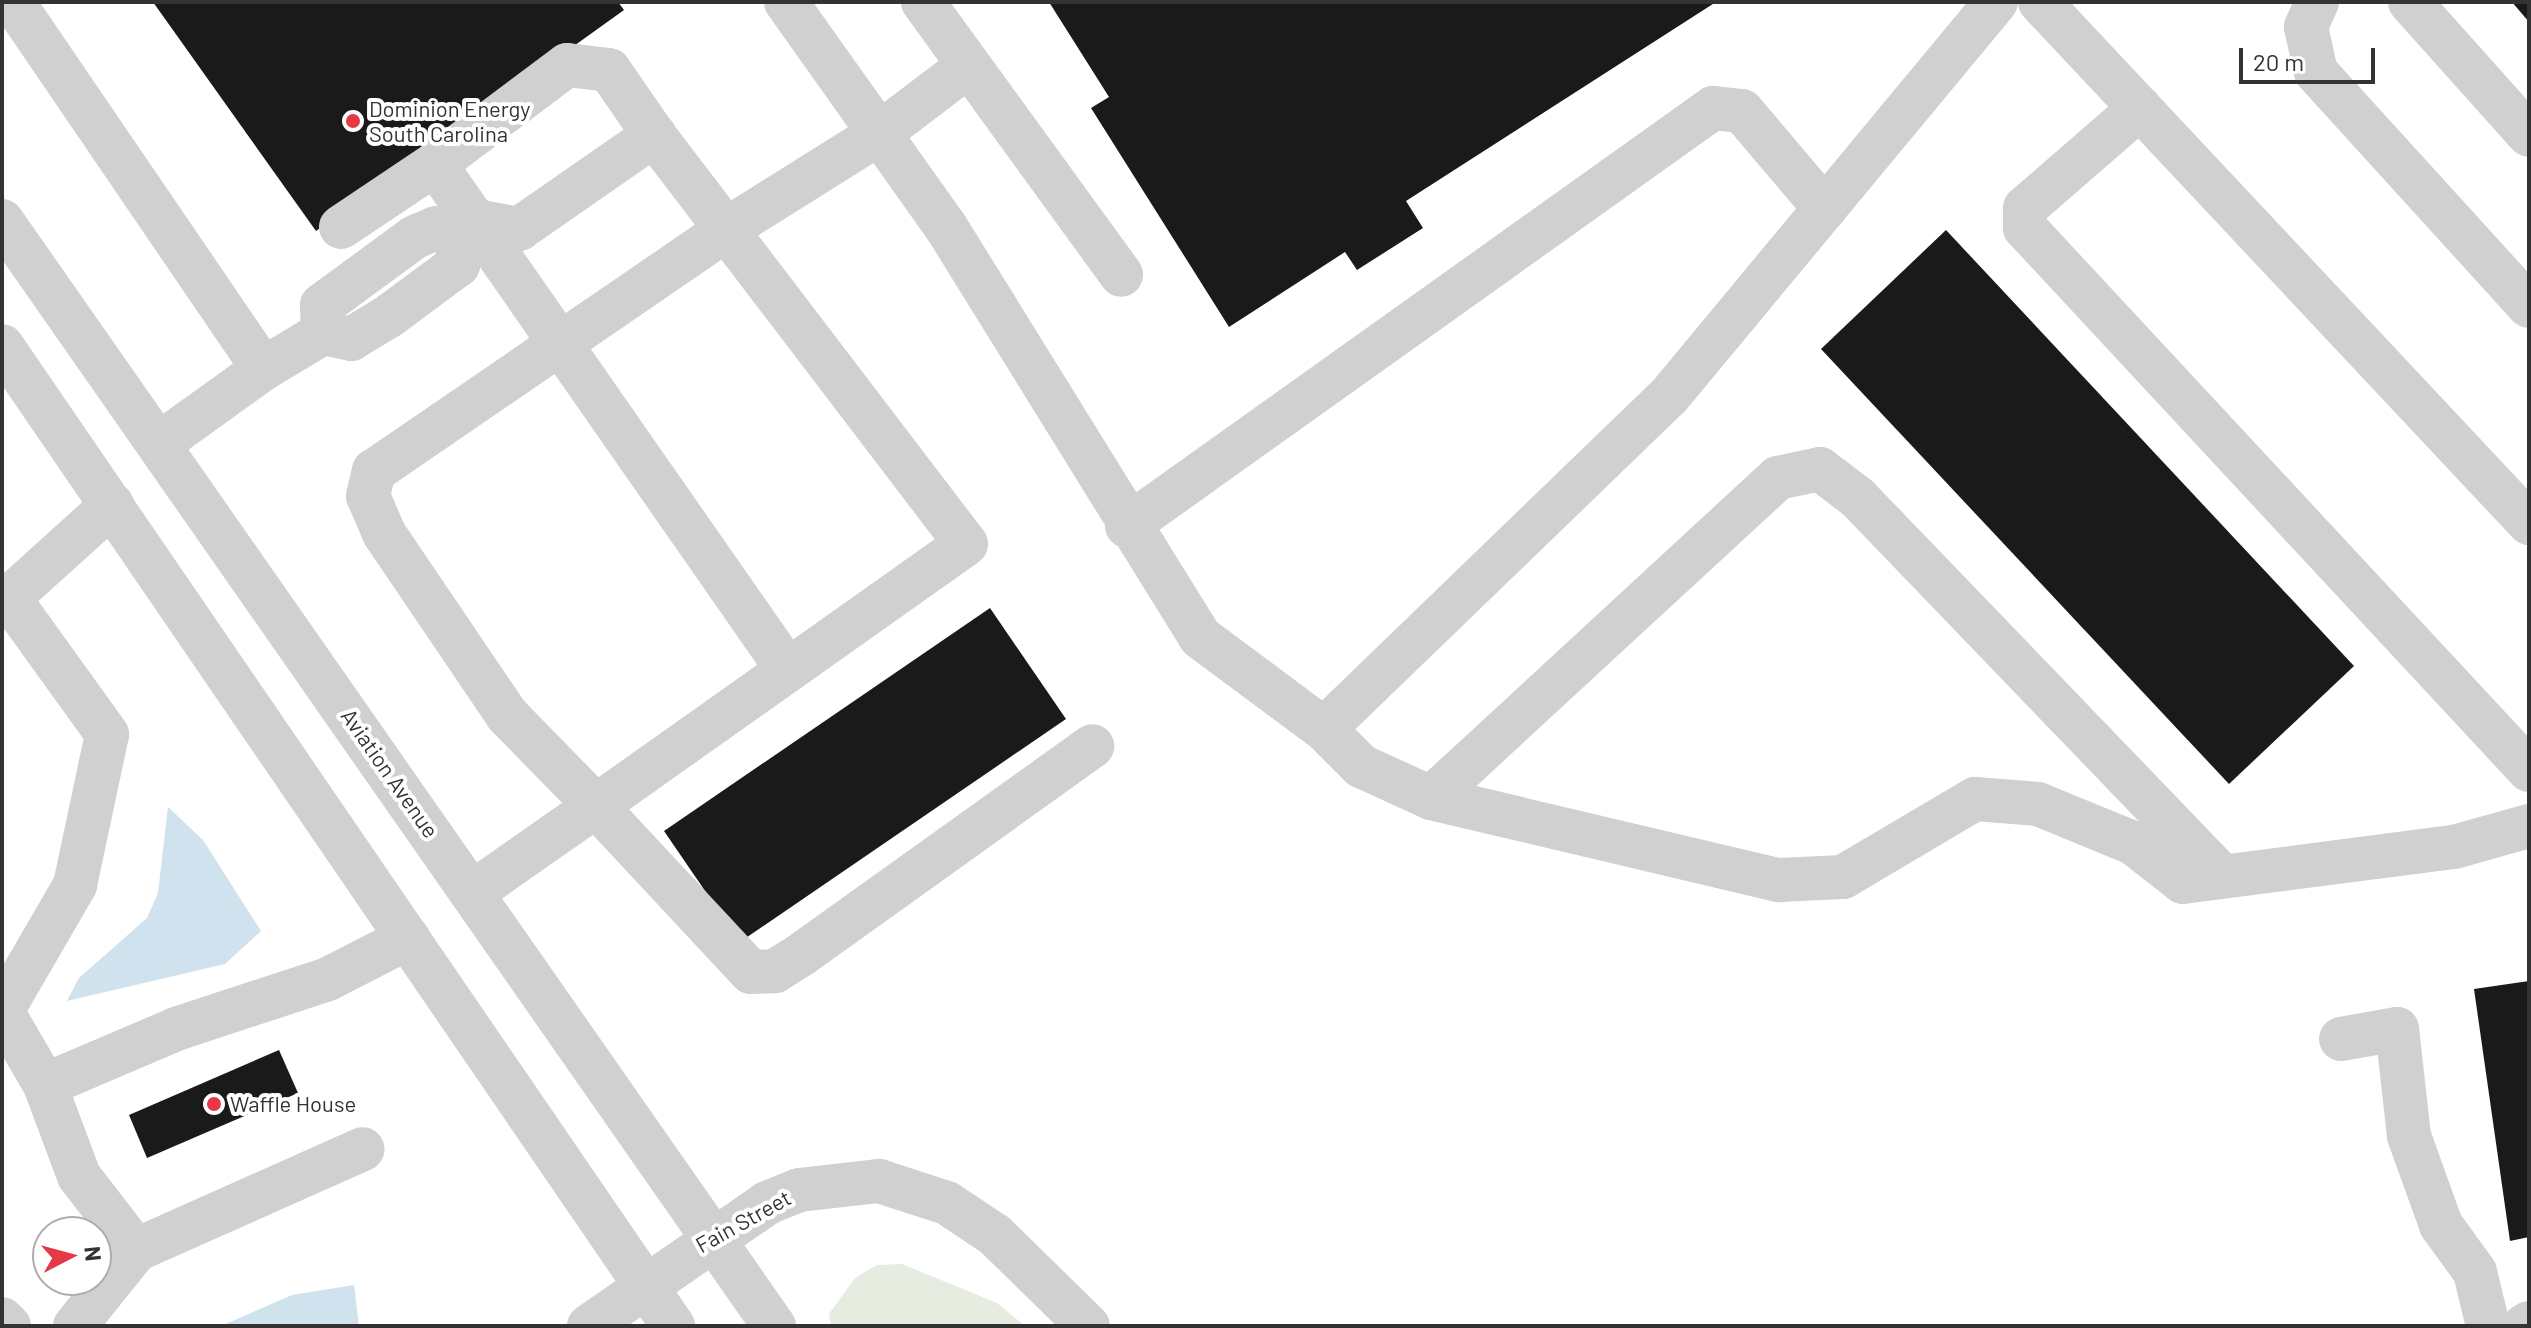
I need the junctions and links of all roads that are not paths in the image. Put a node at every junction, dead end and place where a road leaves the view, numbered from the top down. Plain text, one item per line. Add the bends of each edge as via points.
1 (13, 2) edge
2 (786, 2) edge
3 (923, 2) edge
4 (1996, 2) edge
5 (2040, 2) edge
6 (2317, 2) edge
7 (2410, 2) edge
8 (968, 66) junction
9 (2140, 108) junction
10 (880, 133) junction
11 (654, 135) junction
12 (2529, 135) edge
13 (435, 164) junction
14 (1825, 209) junction
15 (2, 221) edge
16 (341, 227) dead end
17 (467, 227) junction
18 (727, 229) junction
19 (1121, 275) dead end
20 (2529, 306) edge
21 (561, 343) junction
22 (2, 346) edge
23 (263, 369) junction
24 (160, 443) junction
25 (112, 505) junction
26 (2529, 523) edge
27 (1127, 526) junction
28 (5, 600) edge
29 (2, 641) edge
30 (787, 669) junction
31 (1324, 729) junction
32 (1092, 746) dead end
33 (2529, 770) edge
34 (1431, 798) junction
35 (596, 806) junction
36 (2529, 826) edge
37 (2222, 876) junction
38 (473, 892) junction
39 (408, 938) junction
40 (2, 1010) edge
41 (2341, 1039) dead end
42 (45, 1085) junction
43 (363, 1149) dead end
44 (713, 1235) junction
45 (136, 1250) junction
46 (645, 1282) junction
47 (2, 1319) edge
48 (2529, 1323) edge
49 (9, 1326) edge
50 (75, 1326) edge
51 (589, 1326) edge
52 (673, 1326) edge
53 (774, 1326) edge
54 (1088, 1326) edge
55 (2488, 1326) edge
56 (2524, 1326) edge

1 - 23 street
2 - 10 street
3 - 8 street
4 - 14 street
5 - 9 street
6 - 20 street via 2306,27 2316,72
7 - 12 street
8 - 10 street
8 - 19 street
9 - 26 street
9 - 33 street via 2025,208 2025,228
10 - 18 street
10 - 27 street via 946,227
11 - 13 street via 609,70 567,65
11 - 17 street via 519,229
11 - 18 street
13 - 16 street
13 - 17 street
14 - 27 street via 1742,111 1713,108
14 - 31 street via 1669,396
15 - 24 street, Aviation Avenue
17 - 21 street
17 - 23 street via 458,265 401,308 351,339 323,333
18 - 21 street
18 - 30 street via 966,544
21 - 30 street
21 - 35 street via 374,471 368,496 384,533 507,715
22 - 25 street
23 - 24 street
24 - 38 street, Aviation Avenue
25 - 28 street
25 - 39 street
27 - 31 street via 1200,637
28 - 29 street
28 - 40 street via 107,734 75,885
30 - 35 street
31 - 34 street via 1361,766
32 - 35 street via 775,971 751,972
34 - 37 street via 1779,880 1843,877 1975,799 2038,804 2133,843 2183,882
34 - 37 street via 1778,478 1820,469 1858,498
35 - 38 street
36 - 37 street via 2454,847
38 - 44 street, Aviation Avenue
39 - 42 street via 328,979 176,1029
39 - 46 street
40 - 42 street
41 - 55 street via 2397,1029 2409,1136 2441,1225 2475,1272
42 - 45 street via 79,1176
43 - 45 street
44 - 46 street, Fain Street
44 - 53 street, Aviation Avenue
44 - 54 street, Fain Street via 799,1190 879,1181 915,1188 995,1235
45 - 50 street
46 - 51 street, Fain Street
46 - 52 street
47 - 49 street
48 - 56 street

